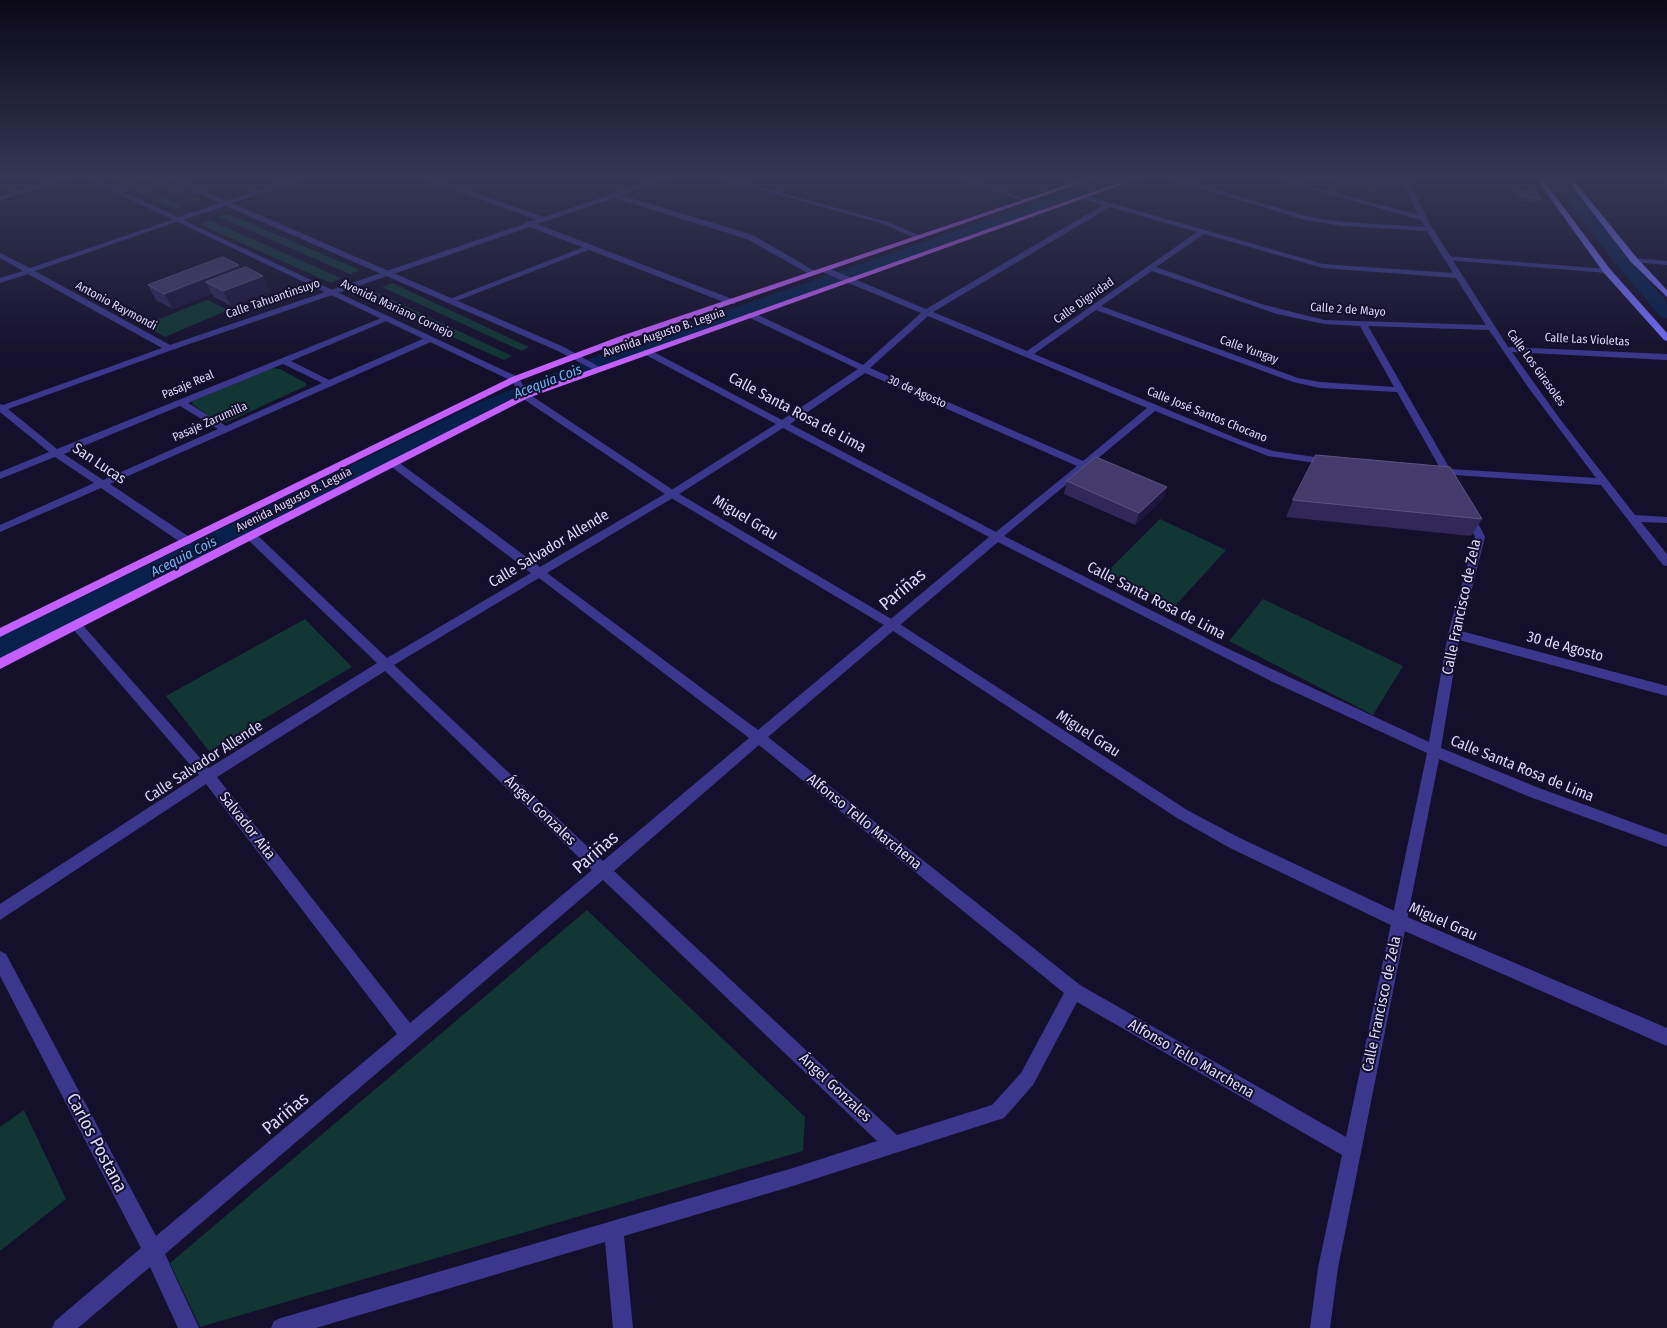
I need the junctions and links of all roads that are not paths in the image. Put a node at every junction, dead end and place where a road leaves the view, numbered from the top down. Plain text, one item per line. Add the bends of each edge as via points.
1 (122, 239) edge
2 (218, 239) edge
3 (309, 239) edge
4 (483, 239) edge
5 (572, 239) edge
6 (754, 239) edge
7 (914, 239) edge
8 (965, 239) edge
9 (1051, 239) edge
10 (1192, 239) edge
11 (1227, 239) edge
12 (1436, 239) edge
13 (1582, 239) edge
14 (1617, 239) edge
15 (592, 246) junction
16 (0, 255) edge
17 (1447, 258) junction
18 (1634, 260) junction
19 (1667, 263) edge
20 (1151, 268) junction
21 (825, 270) junction
22 (28, 271) junction
23 (1606, 271) junction
24 (814, 273) junction
25 (388, 274) junction
26 (1458, 276) junction
27 (849, 280) junction
28 (0, 281) edge
29 (332, 292) junction
30 (1667, 295) edge
31 (450, 300) junction
32 (732, 302) junction
33 (1095, 307) junction
34 (927, 312) junction
35 (751, 315) junction
36 (387, 318) junction
37 (1363, 324) junction
38 (1491, 328) junction
39 (1667, 338) edge
40 (430, 339) junction
41 (170, 348) junction
42 (1506, 349) junction
43 (647, 352) junction
44 (1028, 354) junction
45 (576, 356) junction
46 (1667, 357) edge
47 (282, 360) junction
48 (598, 368) junction
49 (864, 369) junction
50 (515, 380) junction
51 (328, 383) junction
52 (1401, 390) junction
53 (525, 396) junction
54 (180, 402) junction
55 (1154, 407) junction
56 (1, 408) edge
57 (783, 424) junction
58 (225, 429) junction
59 (56, 454) junction
60 (394, 463) junction
61 (1340, 463) edge
62 (1084, 465) junction
63 (1428, 470) edge
64 (1448, 472) junction
65 (0, 476) edge
66 (1604, 482) junction
67 (102, 484) junction
68 (1456, 488) edge
69 (672, 494) junction
70 (1464, 504) edge
71 (1632, 518) junction
72 (1667, 520) edge
73 (0, 529) edge
74 (251, 536) junction
75 (995, 538) junction
76 (187, 541) junction
77 (1667, 562) edge
78 (538, 573) junction
79 (891, 624) junction
80 (76, 625) junction
81 (0, 633) edge
82 (1454, 634) junction
83 (0, 664) edge
84 (386, 664) junction
85 (1667, 691) edge
86 (759, 738) junction
87 (1434, 752) junction
88 (208, 776) junction
89 (1667, 841) edge
90 (603, 871) junction
91 (0, 913) edge
92 (1399, 921) junction
93 (0, 959) edge
94 (1074, 992) junction
95 (409, 1036) junction
96 (1667, 1036) edge
97 (896, 1145) junction
98 (1352, 1151) junction
99 (614, 1229) junction
100 (153, 1250) junction
101 (62, 1328) edge
102 (189, 1328) edge
103 (281, 1328) edge
104 (623, 1328) edge
105 (1320, 1328) edge

1 - 22 street
2 - 29 street, Avenida Mariano Cornejo
3 - 25 street, Avenida Mariano Cornejo
4 - 25 street, Calle Tahuantinsuyo
5 - 15 street
6 - 24 street
7 - 21 main road, Avenida Augusto B. Leguia
8 - 27 main road, Avenida Augusto B. Leguia
9 - 34 street, Calle Salvador Allende
10 - 20 street, Calle Dignidad
11 - 26 street via 1324,266
12 - 17 street, Calle Los Girasoles
13 - 23 main road
14 - 18 main road
15 - 31 street
15 - 32 street
16 - 22 street, Antonio Raymondi
17 - 23 street
17 - 26 street, Calle Los Girasoles
18 - 19 street
18 - 30 main road
20 - 33 street, Calle Dignidad
20 - 37 street, Calle 2 de Mayo via 1282,313 1324,322
21 - 24 main road, Avenida Augusto B. Leguia
21 - 27 street, Calle José Santos Chocano
22 - 28 street
22 - 41 street, Antonio Raymondi
23 - 39 main road
24 - 32 main road, Avenida Augusto B. Leguia
25 - 29 street, Calle Tahuantinsuyo
25 - 31 street, Avenida Mariano Cornejo
26 - 38 street, Calle Los Girasoles
27 - 34 street, Calle José Santos Chocano
27 - 35 main road, Avenida Augusto B. Leguia
29 - 36 street, Avenida Mariano Cornejo
29 - 41 street, Calle Tahuantinsuyo
31 - 45 street, Avenida Mariano Cornejo
32 - 45 main road, Avenida Augusto B. Leguia
33 - 44 street, Calle Dignidad
33 - 52 street, Calle Yungay via 1296,380 1320,385
34 - 44 street, Calle José Santos Chocano
34 - 49 street, Calle Salvador Allende
35 - 43 main road, Avenida Augusto B. Leguia
35 - 49 street, 30 de Agosto
36 - 40 street, Avenida Mariano Cornejo
36 - 47 street, Pasaje Real
37 - 38 street, Calle 2 de Mayo
37 - 52 street
38 - 42 street, Calle Los Girasoles
40 - 50 street, Avenida Mariano Cornejo
40 - 51 street, Pasaje Zarumilla
41 - 56 street, Calle Tahuantinsuyo
42 - 46 street, Calle Las Violetas
42 - 66 street, Calle Los Girasoles
43 - 48 main road, Avenida Augusto B. Leguia
43 - 57 street, Calle Santa Rosa de Lima
44 - 55 street, Calle José Santos Chocano
45 - 48 street, Avenida Mariano Cornejo
45 - 50 main road, Avenida Augusto B. Leguia
47 - 51 street
47 - 54 street, Pasaje Real
48 - 53 main road, Avenida Augusto B. Leguia
49 - 57 street, Calle Salvador Allende
49 - 62 street, 30 de Agosto
50 - 53 street
50 - 76 main road, Avenida Augusto B. Leguia
51 - 58 street, Pasaje Zarumilla
52 - 64 street
53 - 60 main road, Avenida Augusto B. Leguia
53 - 69 street, Miguel Grau
54 - 58 street
54 - 59 street, Pasaje Real
55 - 61 street, Calle José Santos Chocano via 1271,454
55 - 62 street, Pariñas
56 - 59 street, San Lucas
57 - 69 street, Calle Salvador Allende
57 - 75 street, Calle Santa Rosa de Lima
58 - 67 street, Pasaje Zarumilla
59 - 65 street, Pasaje Real
59 - 67 street, San Lucas
60 - 74 main road, Avenida Augusto B. Leguia
60 - 78 street, Alfonso Tello Marchena
62 - 75 street, Pariñas
63 - 64 street
64 - 66 street
64 - 68 street
66 - 71 street, Calle Los Girasoles
67 - 73 street, Pasaje Zarumilla
67 - 76 street, San Lucas
69 - 78 street, Calle Salvador Allende
69 - 79 street, Miguel Grau
70 - 82 street, Calle Francisco de Zela via 1480,537
71 - 72 street
71 - 77 street, Calle Los Girasoles
74 - 80 main road, Avenida Augusto B. Leguia
74 - 84 street, Ángel Gonzales
75 - 79 street, Pariñas
75 - 87 street, Calle Santa Rosa de Lima via 1290,687
76 - 81 main road, Avenida Augusto B. Leguia
78 - 84 street, Calle Salvador Allende
78 - 86 street, Alfonso Tello Marchena
79 - 86 street, Pariñas
79 - 92 street, Miguel Grau via 1182,814 1235,843
80 - 83 main road, Avenida Augusto B. Leguia
80 - 88 street, Salvador Aita
82 - 85 street, 30 de Agosto
82 - 87 street, Calle Francisco de Zela
84 - 88 street, Calle Salvador Allende
84 - 90 street, Ángel Gonzales
86 - 90 street, Pariñas
86 - 94 street, Alfonso Tello Marchena
87 - 89 street, Calle Santa Rosa de Lima
87 - 92 street, Calle Francisco de Zela
88 - 91 street, Calle Salvador Allende
88 - 95 street, Salvador Aita
90 - 95 street, Pariñas
90 - 97 street, Ángel Gonzales
92 - 96 street, Miguel Grau
92 - 98 street, Calle Francisco de Zela
93 - 100 street, Carlos Postana
94 - 97 street via 1027,1079 998,1112
94 - 98 street, Alfonso Tello Marchena
95 - 100 street, Pariñas
97 - 99 street
98 - 105 street, Calle Francisco de Zela via 1328,1268
99 - 103 street
99 - 104 street
100 - 101 street, Pariñas
100 - 102 street, Carlos Postana

